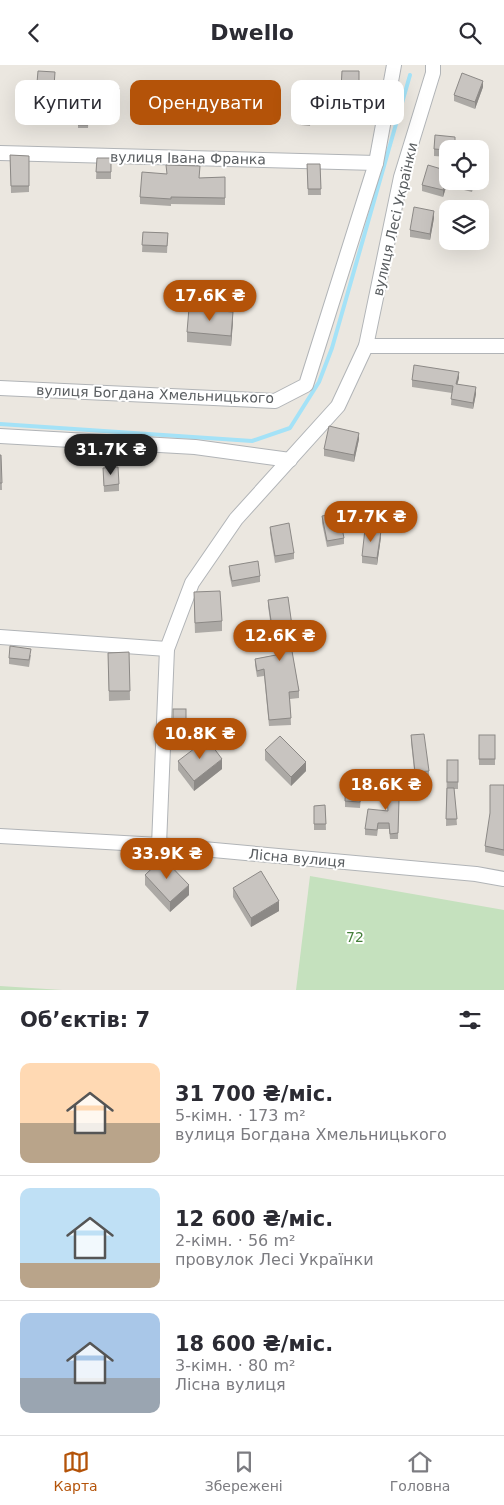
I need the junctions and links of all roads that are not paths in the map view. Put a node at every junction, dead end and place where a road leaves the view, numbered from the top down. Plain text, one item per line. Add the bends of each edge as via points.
1 (394, 65) edge
2 (433, 65) edge
3 (0, 153) edge
4 (376, 163) junction
5 (366, 346) junction
6 (504, 346) edge
7 (0, 388) edge
8 (0, 436) edge
9 (290, 460) junction
10 (0, 637) edge
11 (168, 649) junction
12 (0, 836) edge
13 (159, 845) junction
14 (504, 879) edge

1 - 4 street
2 - 5 street, вулиця Лесі Українки via 401,177
3 - 4 street, вулиця Івана Франка
4 - 7 street, вулиця Богдана Хмельницького via 306,385 276,401
5 - 6 street
5 - 9 street, вулиця Лесі Українки via 338,406
8 - 9 street via 195,447
9 - 11 street, вулиця Лесі Українки via 236,519 192,583
10 - 11 street
11 - 13 street, вулиця Лесі Українки
12 - 13 street, Лісна вулиця
13 - 14 street, Лісна вулиця

